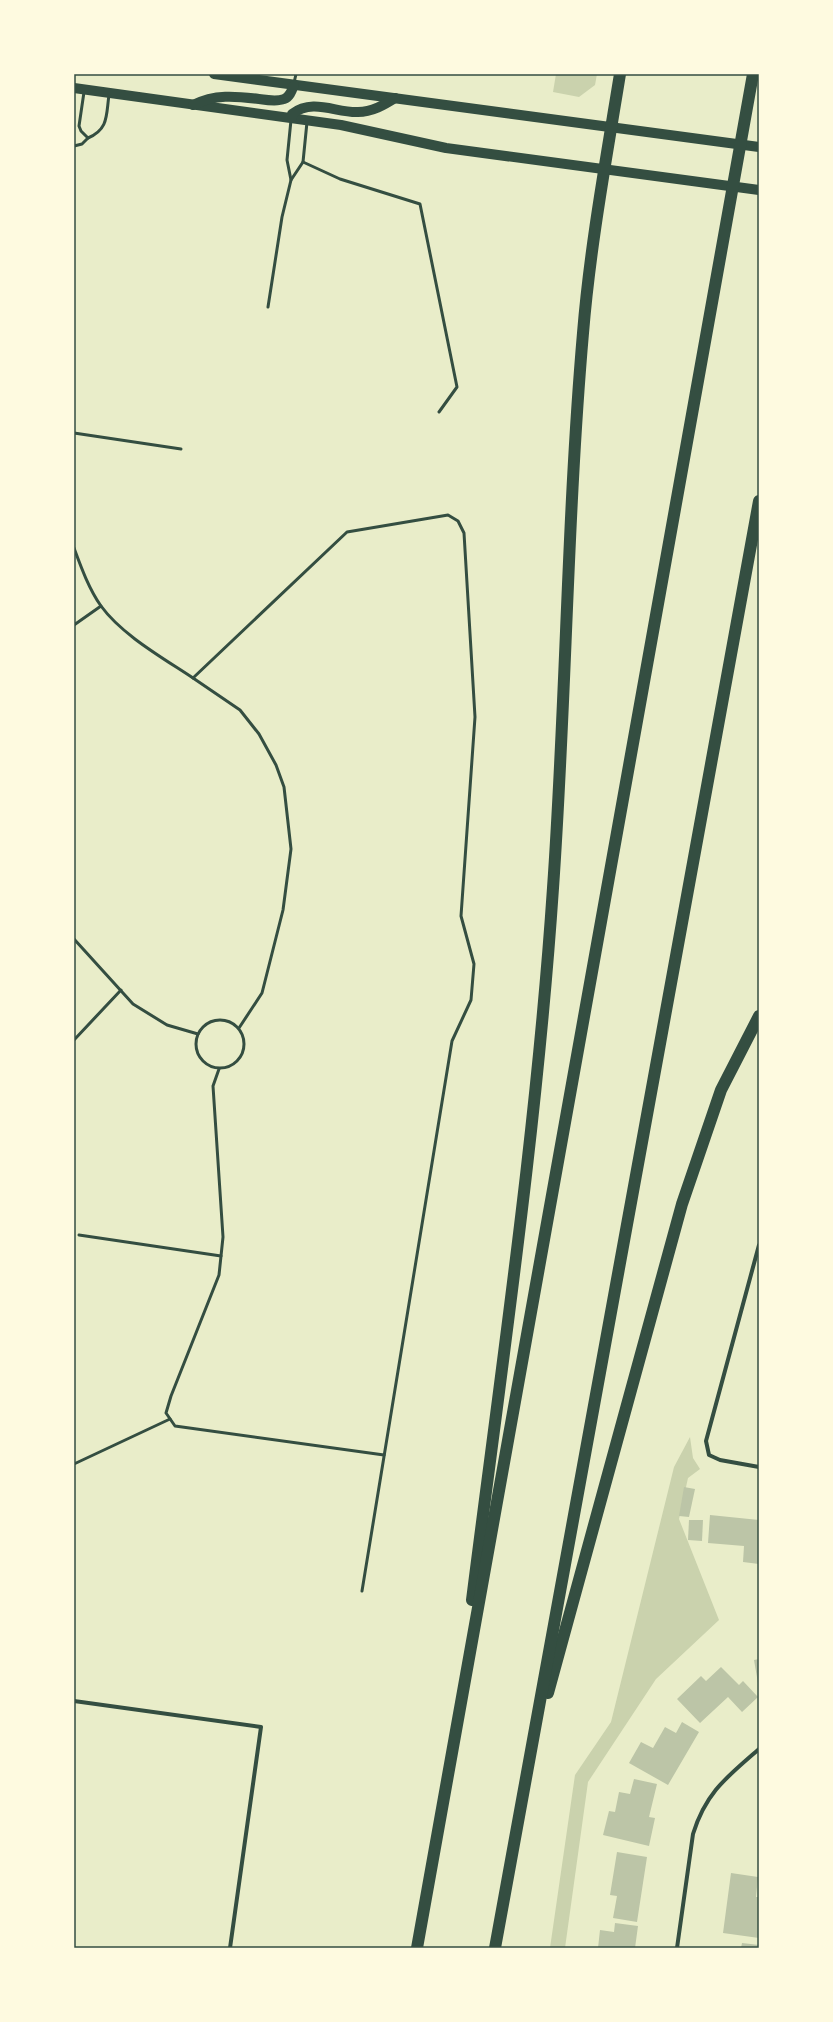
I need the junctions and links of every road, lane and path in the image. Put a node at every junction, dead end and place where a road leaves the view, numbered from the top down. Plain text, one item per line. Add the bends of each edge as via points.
1 (214, 74) edge
2 (296, 74) edge
3 (620, 74) edge
4 (753, 74) edge
5 (294, 85) junction
6 (74, 88) edge
7 (84, 90) junction
8 (109, 93) junction
9 (395, 98) junction
10 (193, 105) junction
11 (292, 118) junction
12 (308, 120) junction
13 (611, 127) junction
14 (88, 138) junction
15 (74, 146) edge
16 (759, 148) edge
17 (303, 162) junction
18 (604, 170) junction
19 (291, 180) junction
20 (759, 190) edge
21 (268, 307) dead end
22 (439, 412) dead end
23 (74, 434) edge
24 (181, 449) dead end
25 (759, 501) edge
26 (74, 548) edge
27 (101, 606) junction
28 (74, 625) edge
29 (193, 678) junction
30 (74, 939) edge
31 (122, 990) junction
32 (759, 1016) edge
33 (239, 1028) junction
34 (198, 1034) junction
35 (74, 1040) edge
36 (219, 1069) junction
37 (79, 1235) dead end
38 (759, 1245) edge
39 (220, 1256) junction
40 (170, 1419) junction
41 (384, 1456) junction
42 (74, 1464) edge
43 (759, 1467) edge
44 (362, 1591) dead end
45 (74, 1701) edge
46 (759, 1749) edge
47 (452, 1754) junction
48 (527, 1769) junction
49 (230, 1948) edge
50 (417, 1948) edge
51 (495, 1948) edge
52 (677, 1948) edge

1 - 5 main road
2 - 5 lane
3 - 13 highway
4 - 47 highway
5 - 9 main road
5 - 10 main road via 291,93 284,99 224,96 206,99
6 - 7 main road
7 - 8 main road
7 - 14 lane via 80,126
8 - 10 main road
8 - 14 lane via 103,129
9 - 11 main road via 380,108 358,112 305,107 292,114
9 - 13 main road
10 - 11 main road
11 - 12 main road
11 - 19 lane via 287,160
12 - 17 lane
12 - 18 main road via 369,130 446,148
13 - 16 main road
13 - 18 highway
14 - 15 lane via 82,144
17 - 19 lane
17 - 22 lane via 340,179 420,204 457,387
18 - 20 main road
18 - 47 highway via 583,328 554,885 544,1011 531,1133
19 - 21 lane via 282,217
23 - 24 lane
25 - 48 highway
26 - 27 lane
27 - 28 lane
27 - 29 lane via 130,636
29 - 33 lane via 240,710 259,734 276,765 284,787 291,849 283,910 262,992
29 - 41 lane via 346,532 448,515 458,521 464,533 475,717 461,916 474,964 471,1000 452,1041
30 - 31 lane
31 - 34 lane via 133,1004 166,1025
31 - 35 lane
32 - 48 highway via 721,1090 682,1204
33 - 34 lane via 225,1020 217,1020 210,1022
33 - 36 lane via 243,1035 244,1052 234,1064
34 - 36 lane via 196,1041 199,1057 211,1067
36 - 39 lane via 213,1086 223,1236
37 - 39 lane
38 - 43 street via 706,1442 709,1455 720,1460
39 - 40 lane via 219,1275 171,1396 166,1413
40 - 41 lane via 175,1426
40 - 42 lane
41 - 44 lane
45 - 49 street via 261,1727
46 - 52 street via 714,1790 698,1818 693,1834
47 - 50 highway
48 - 51 highway

